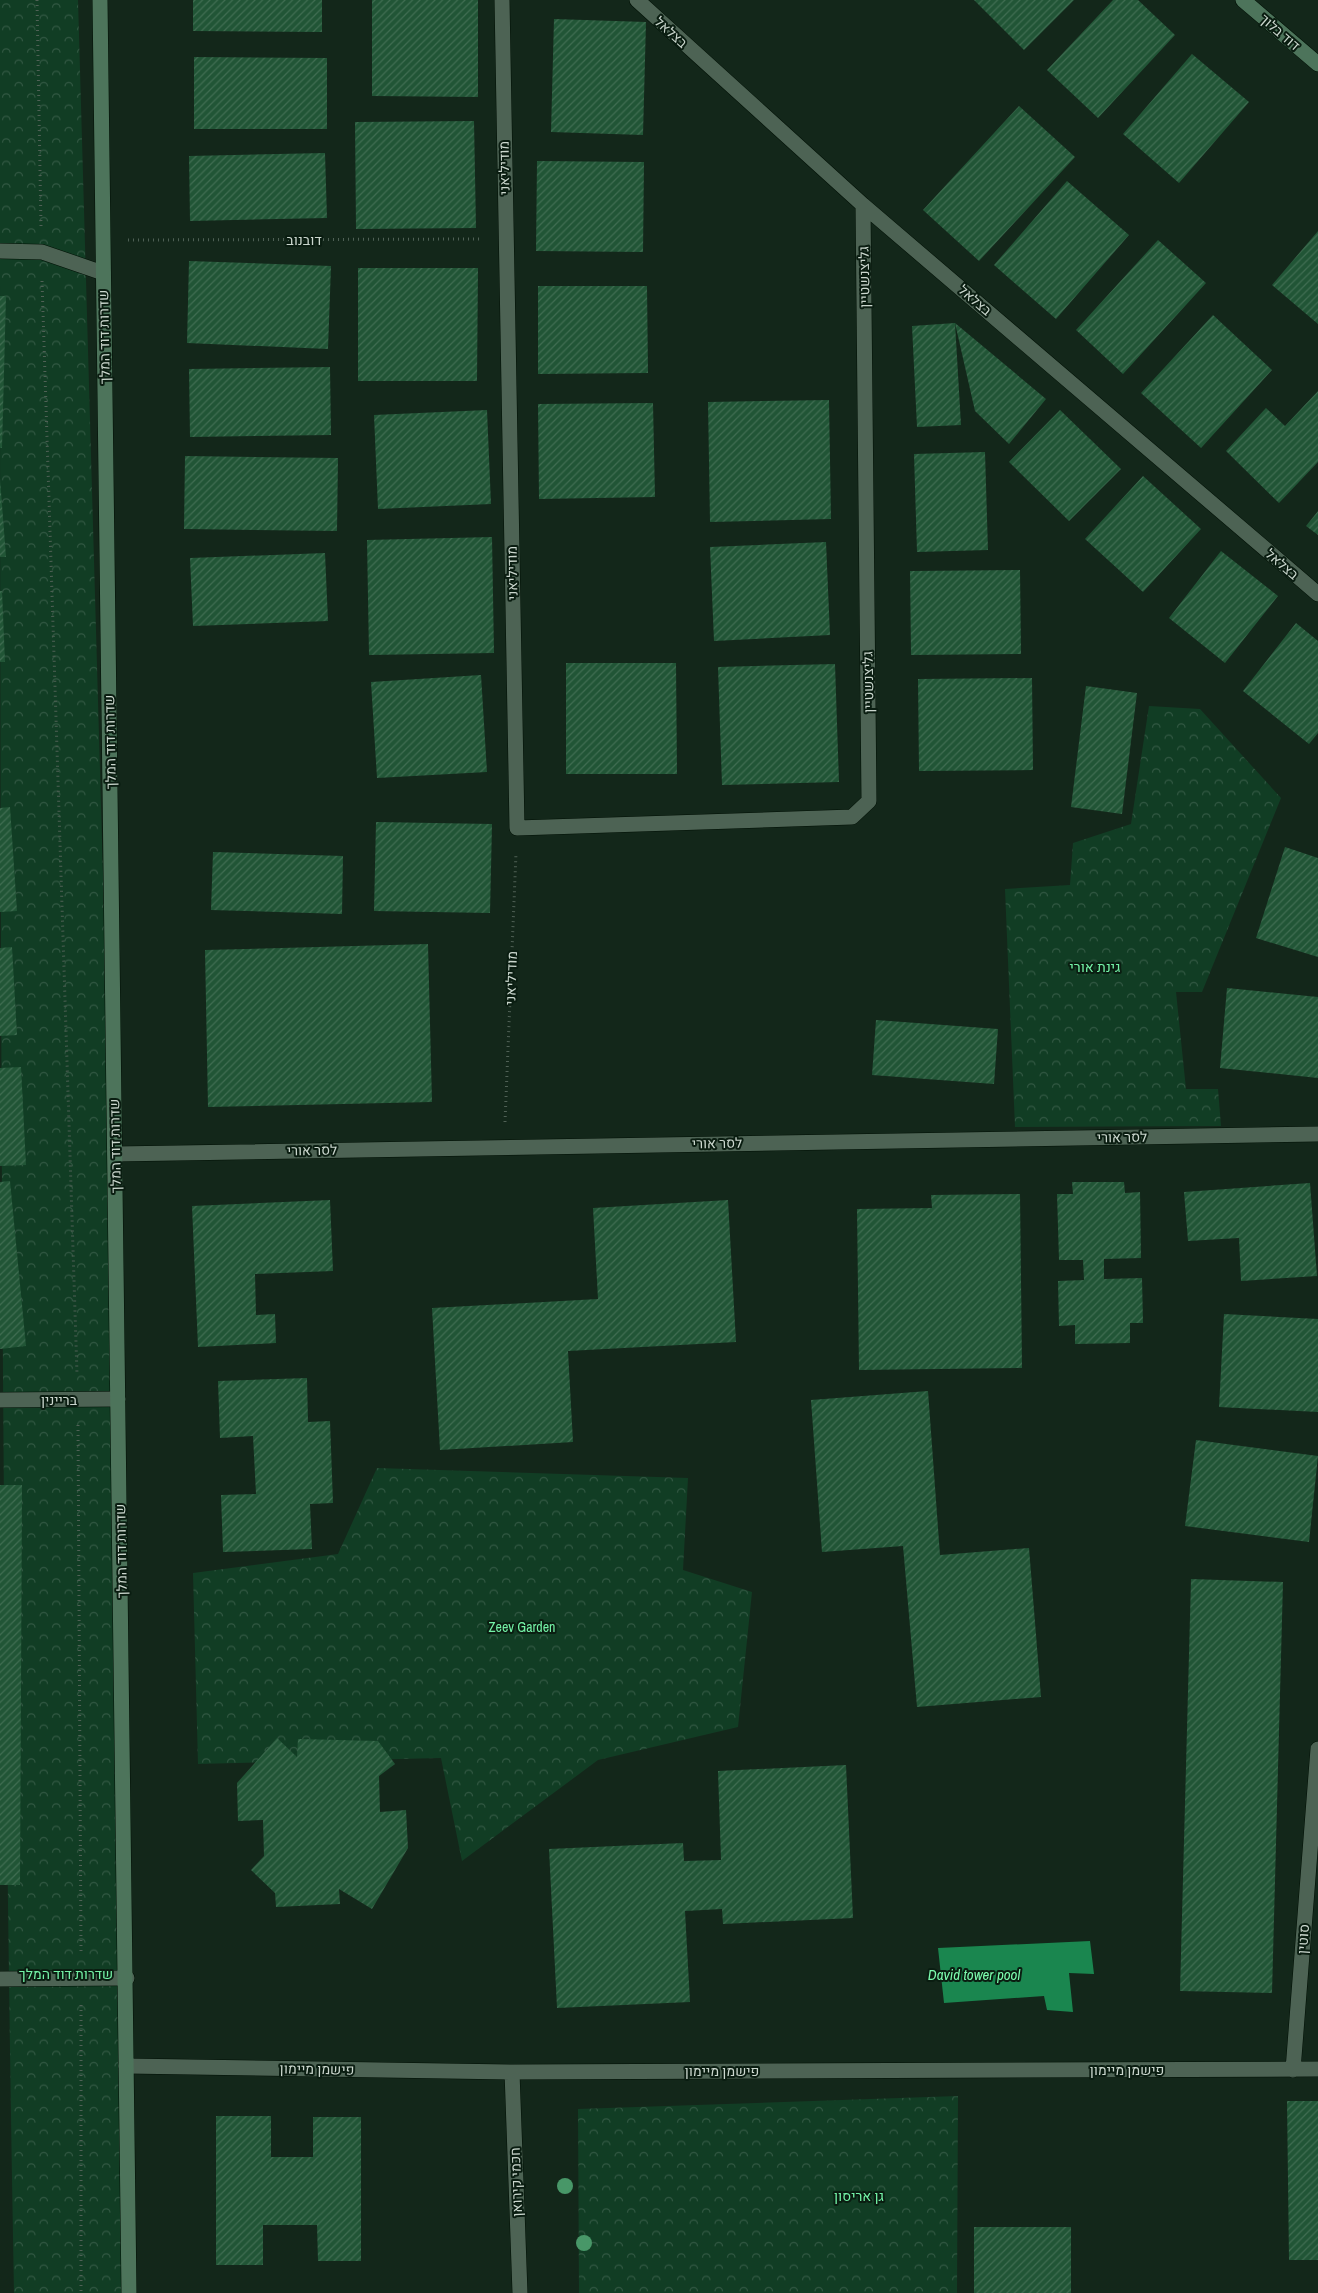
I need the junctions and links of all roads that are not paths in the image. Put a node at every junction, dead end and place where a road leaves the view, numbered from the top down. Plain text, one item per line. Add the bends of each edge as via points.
1 (100, 0) edge
2 (502, 0) edge
3 (637, 0) edge
4 (1243, 0) edge
5 (1318, 64) edge
6 (864, 205) junction
7 (0, 251) edge
8 (103, 273) junction
9 (1318, 594) edge
10 (517, 828) joint
11 (1318, 1134) edge
12 (115, 1154) junction
13 (118, 1399) junction
14 (0, 1400) edge
15 (1318, 1749) edge
16 (0, 1978) edge
17 (127, 1978) junction
18 (126, 2066) junction
19 (1318, 2069) edge
20 (1293, 2070) junction
21 (512, 2072) junction
22 (129, 2293) edge
23 (520, 2293) edge

1 - 8 street, שדרות דוד המלך
2 - 10 street, מודיליאני
3 - 6 street, בצלאל
4 - 5 street, דוד בלוך
6 - 9 street, בצלאל
6 - 10 street, גליצנשטיין via 869,800 852,817
7 - 8 street via 42,252
8 - 12 street, שדרות דוד המלך
11 - 12 street, לסר אורי
12 - 13 street, שדרות דוד המלך
13 - 14 street, בריינין
13 - 17 street, שדרות דוד המלך
15 - 20 street, סוטין
16 - 17 street
17 - 18 street, שדרות דוד המלך
18 - 21 street, פישמן מיימון
18 - 22 street, שדרות דוד המלך
19 - 20 street, פישמן מיימון
20 - 21 street, פישמן מיימון
21 - 23 street, חכמי קירואן

